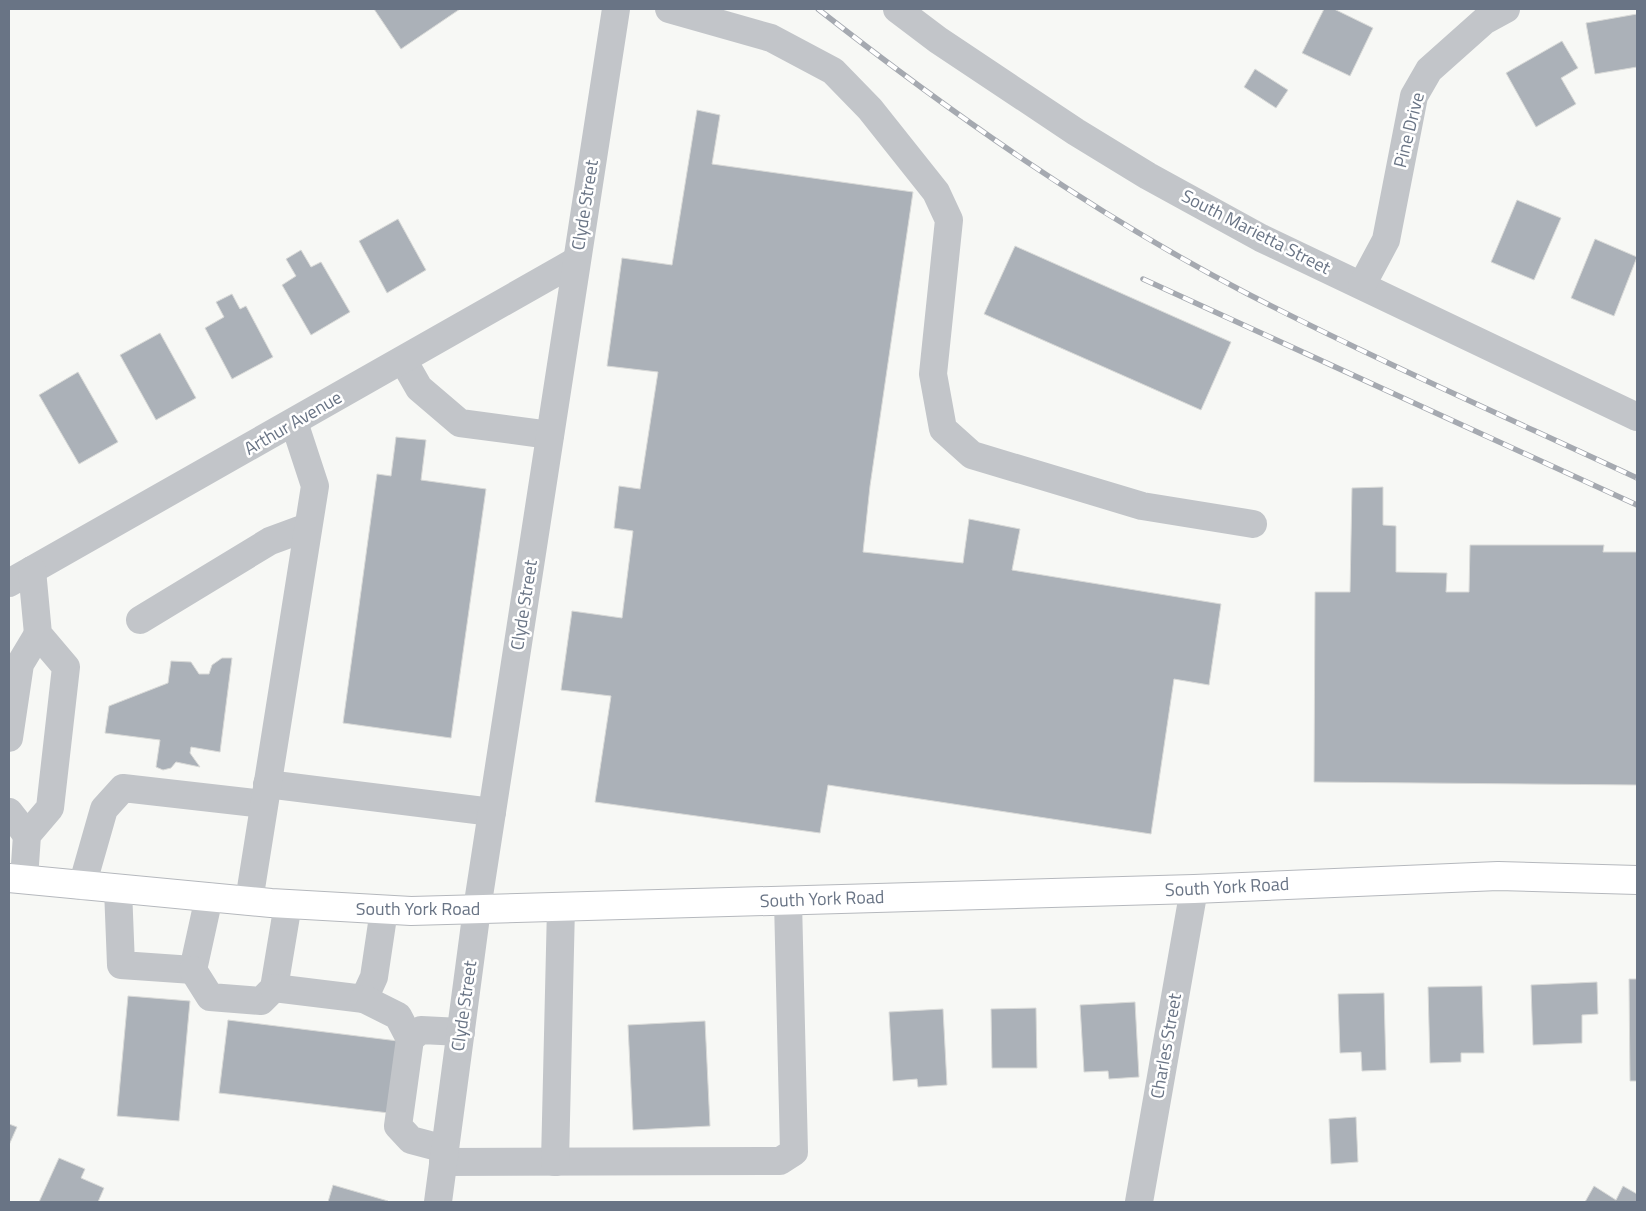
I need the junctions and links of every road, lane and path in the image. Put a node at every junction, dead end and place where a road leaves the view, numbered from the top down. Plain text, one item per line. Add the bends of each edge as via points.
1 (616, 9) edge
2 (669, 9) edge
3 (898, 9) edge
4 (1506, 9) edge
5 (576, 261) junction
6 (1362, 285) junction
7 (403, 360) junction
8 (1637, 417) edge
9 (294, 422) junction
10 (550, 435) junction
11 (1252, 524) dead end
12 (308, 527) junction
13 (20, 577) edge
14 (140, 620) dead end
15 (38, 634) junction
16 (9, 738) edge
17 (266, 794) junction
18 (9, 812) edge
19 (492, 812) junction
20 (27, 835) junction
21 (16, 879) edge
22 (1637, 880) edge
23 (82, 886) junction
24 (118, 889) junction
25 (1194, 889) junction
26 (209, 897) junction
27 (248, 901) junction
28 (788, 901) junction
29 (288, 904) junction
30 (561, 907) junction
31 (477, 909) junction
32 (384, 910) junction
33 (193, 970) junction
34 (274, 988) junction
35 (364, 999) junction
36 (461, 1032) junction
37 (410, 1039) junction
38 (444, 1155) junction
39 (555, 1162) junction
40 (438, 1202) edge
41 (1139, 1202) edge

1 - 5 street, Clyde Street
2 - 11 street via 771,38 833,71 870,109 936,192 948,220 933,374 943,429 972,456 1142,506
3 - 6 street, South Marietta Street via 1076,132 1148,176 1261,238
4 - 6 street, Pine Drive via 1484,21 1429,70 1414,96 1386,240
5 - 7 street, Arthur Avenue
5 - 10 street, Clyde Street
6 - 8 street, South Marietta Street
7 - 9 street, Arthur Avenue
7 - 10 street via 419,388 460,423
9 - 12 street via 315,486
9 - 13 street, Arthur Avenue
10 - 19 street, Clyde Street
12 - 14 street via 270,541
12 - 17 street
13 - 15 street
15 - 16 street via 20,664
15 - 20 street via 66,667 50,808
17 - 19 street
17 - 23 street via 124,788 104,809
17 - 27 street
18 - 20 street
19 - 31 street, Clyde Street
20 - 21 street
21 - 23 main road, South York Road
22 - 25 main road, South York Road via 1498,876
23 - 24 main road, South York Road
24 - 26 main road, South York Road
24 - 33 street via 121,964
25 - 28 main road, South York Road
25 - 41 street, Charles Street
26 - 27 main road, South York Road
26 - 33 street
27 - 29 main road, South York Road
28 - 30 main road, South York Road
28 - 39 street via 794,1152 780,1162
29 - 32 main road, South York Road
29 - 34 street
30 - 31 main road, South York Road
30 - 39 street
31 - 32 main road, South York Road
31 - 36 street, Clyde Street
32 - 35 street via 374,976
33 - 34 street via 210,998 261,1001
34 - 35 street
35 - 37 street via 398,1016
36 - 37 street via 421,1030
36 - 38 street, Clyde Street
37 - 38 street via 398,1126 412,1140
38 - 39 street
38 - 40 street, Clyde Street

